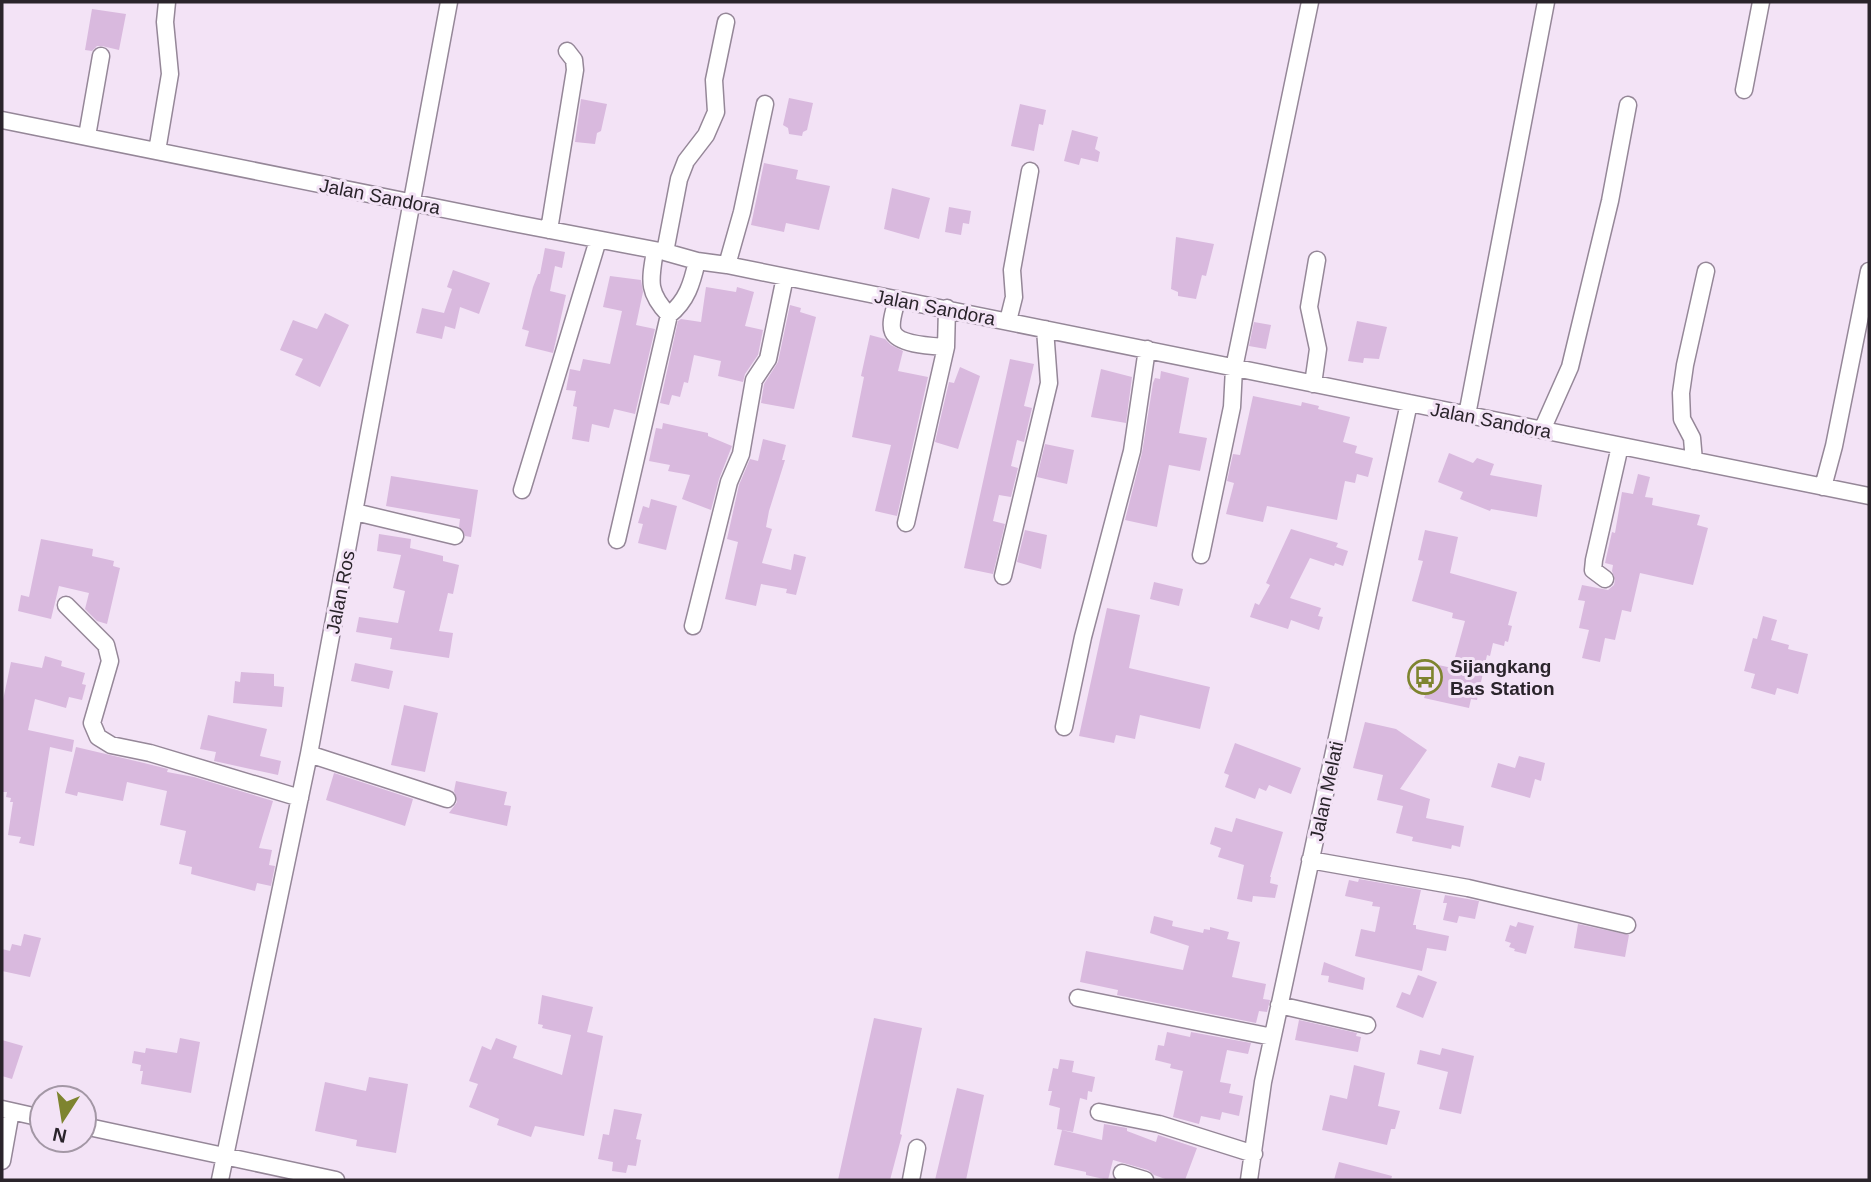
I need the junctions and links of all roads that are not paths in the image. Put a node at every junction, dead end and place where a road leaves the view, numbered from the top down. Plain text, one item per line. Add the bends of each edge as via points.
1 (167, 2) edge
2 (449, 2) edge
3 (1310, 2) edge
4 (1546, 2) edge
5 (1761, 2) edge
6 (726, 22) dead end
7 (567, 51) dead end
8 (102, 56) dead end
9 (1744, 90) dead end
10 (765, 104) dead end
11 (1629, 105) dead end
12 (2, 120) edge
13 (87, 136) junction
14 (157, 151) junction
15 (1030, 172) dead end
16 (413, 203) junction
17 (549, 230) junction
18 (598, 240) junction
19 (660, 251) junction
20 (1317, 260) dead end
21 (697, 261) junction
22 (727, 265) junction
23 (1706, 271) dead end
24 (1869, 271) edge
25 (785, 277) junction
26 (897, 299) junction
27 (947, 308) junction
28 (669, 315) junction
29 (1008, 321) junction
30 (1045, 328) junction
31 (946, 347) junction
32 (1147, 349) junction
33 (1234, 368) junction
34 (1313, 384) junction
35 (1409, 403) junction
36 (1467, 415) junction
37 (1542, 430) junction
38 (1620, 446) junction
39 (1693, 461) junction
40 (1823, 487) junction
41 (522, 490) dead end
42 (1869, 496) edge
43 (355, 512) junction
44 (906, 523) dead end
45 (455, 536) dead end
46 (617, 540) dead end
47 (1201, 555) dead end
48 (1003, 576) dead end
49 (1605, 579) dead end
50 (66, 605) dead end
51 (693, 626) dead end
52 (1064, 727) dead end
53 (309, 754) junction
54 (300, 798) junction
55 (447, 799) dead end
56 (1310, 860) junction
57 (1628, 925) dead end
58 (1078, 998) dead end
59 (1279, 1005) junction
60 (1367, 1025) dead end
61 (1272, 1037) junction
62 (6, 1110) edge
63 (1099, 1112) dead end
64 (28, 1115) edge
65 (98, 1129) edge
66 (917, 1148) dead end
67 (1254, 1154) junction
68 (225, 1156) junction
69 (2, 1161) edge
70 (1122, 1173) dead end
71 (220, 1180) edge
72 (336, 1180) edge
73 (911, 1180) edge
74 (1145, 1180) edge
75 (1249, 1180) edge

1 - 14 street via 170,74
2 - 16 street, Jalan Ros
3 - 33 street
4 - 36 street
5 - 9 street
6 - 19 street via 713,80 716,112 678,179
7 - 17 street via 575,70
8 - 13 street
10 - 22 street
11 - 37 street via 1570,367
12 - 13 street, Jalan Sandora
13 - 14 street, Jalan Sandora
14 - 16 street, Jalan Sandora
15 - 29 street
16 - 17 street, Jalan Sandora
16 - 43 street, Jalan Ros
17 - 18 street, Jalan Sandora
18 - 19 street, Jalan Sandora
18 - 41 street
19 - 21 street, Jalan Sandora
19 - 28 street via 650,278 651,290
20 - 34 street via 1309,307 1318,349
21 - 22 street, Jalan Sandora
21 - 28 street via 692,286
22 - 25 street, Jalan Sandora
23 - 39 street via 1681,393 1682,419 1692,438
24 - 40 street
25 - 26 street, Jalan Sandora
25 - 51 street via 768,359 754,380 741,454 729,482
26 - 27 street, Jalan Sandora
26 - 31 street via 892,325 896,337
27 - 29 street, Jalan Sandora
27 - 31 street
28 - 46 street
29 - 30 street, Jalan Sandora
30 - 32 street, Jalan Sandora
30 - 48 street via 1049,383
31 - 44 street
32 - 33 street, Jalan Sandora
32 - 52 street via 1132,451
33 - 34 street, Jalan Sandora
33 - 47 street via 1232,407
34 - 35 street, Jalan Sandora
35 - 36 street, Jalan Sandora
35 - 56 street, Jalan Melati
36 - 37 street, Jalan Sandora
37 - 38 street, Jalan Sandora
38 - 39 street, Jalan Sandora
38 - 49 street via 1594,561 1593,570
39 - 40 street, Jalan Sandora
40 - 42 street, Jalan Sandora
43 - 45 street
43 - 53 street, Jalan Ros
50 - 54 street via 106,645 110,661 92,723 98,737 111,745
53 - 54 street, Jalan Ros
53 - 55 street
54 - 68 street, Jalan Ros
56 - 57 street via 1468,888
56 - 59 street, Jalan Melati
58 - 61 street
59 - 60 street
59 - 61 street, Jalan Melati
61 - 67 street, Jalan Melati
62 - 64 street
62 - 69 street
63 - 67 street via 1159,1124
65 - 68 street
66 - 73 street
67 - 75 street, Jalan Melati
68 - 71 street, Jalan Ros
68 - 72 street
70 - 74 street

